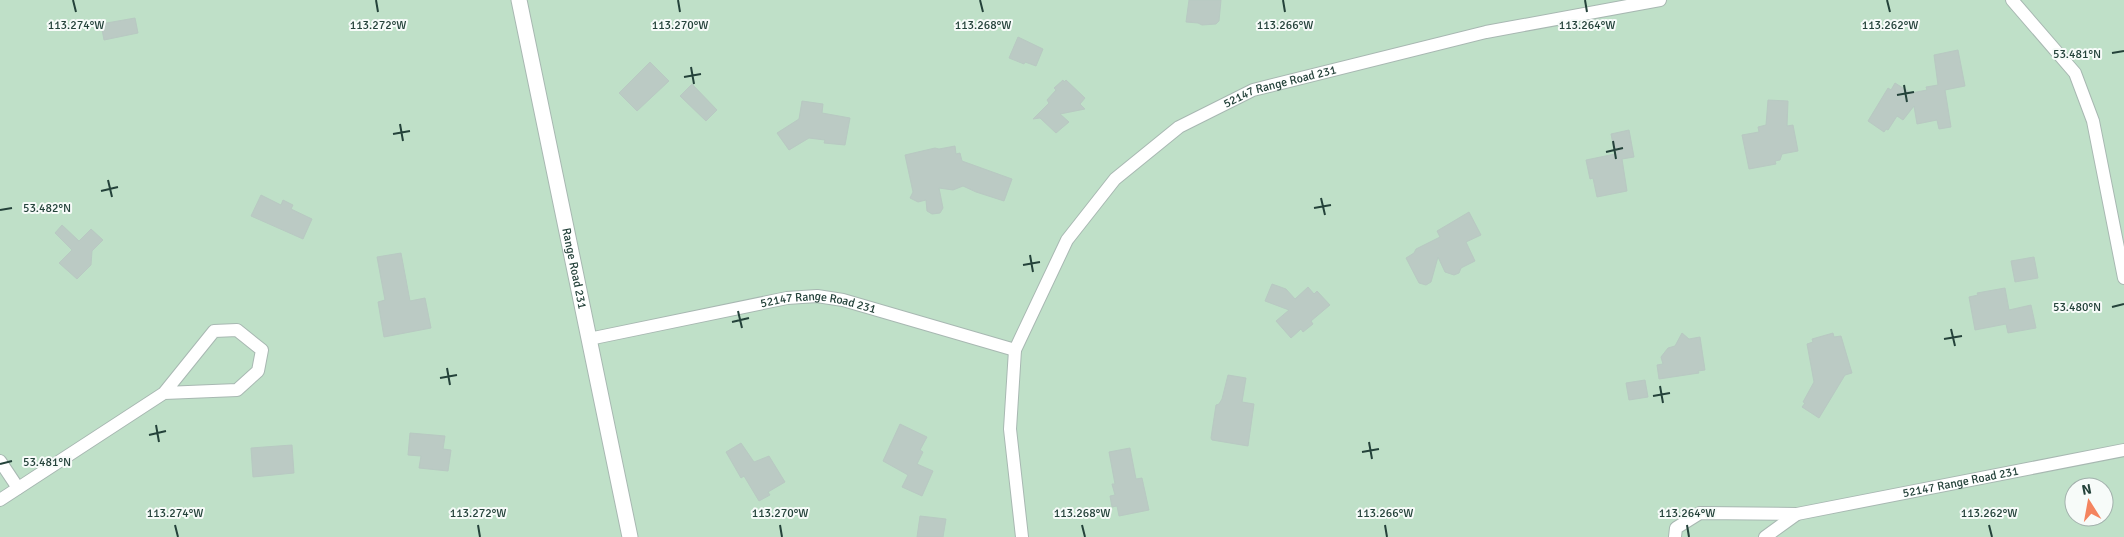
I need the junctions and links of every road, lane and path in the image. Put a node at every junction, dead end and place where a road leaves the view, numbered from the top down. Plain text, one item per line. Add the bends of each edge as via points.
1 (519, 0) edge
2 (1660, 0) edge
3 (2012, 0) edge
4 (2124, 278) edge
5 (589, 338) junction
6 (1014, 350) junction
7 (164, 393) junction
8 (2124, 450) edge
9 (0, 461) edge
10 (18, 488) junction
11 (0, 500) edge
12 (1797, 514) junction
13 (630, 537) edge
14 (1022, 537) edge
15 (1675, 537) edge
16 (1765, 537) edge

1 - 5 street, Range Road 231
2 - 6 street, 52147 Range Road 231 via 1486,32 1253,90 1179,127 1115,178 1067,240
3 - 4 street via 2075,73 2093,121
5 - 6 street, 52147 Range Road 231 via 787,298 817,296 874,308
5 - 13 street, Range Road 231
6 - 14 street, 52147 Range Road 231 via 1010,430
7 - 7 street via 237,390 258,371 262,350 237,330 214,331
7 - 10 street
8 - 12 street, 52147 Range Road 231
9 - 10 street
10 - 11 street
12 - 15 street, 52147 Range Road 231 via 1700,513 1676,528
12 - 16 street, 52147 Range Road 231

